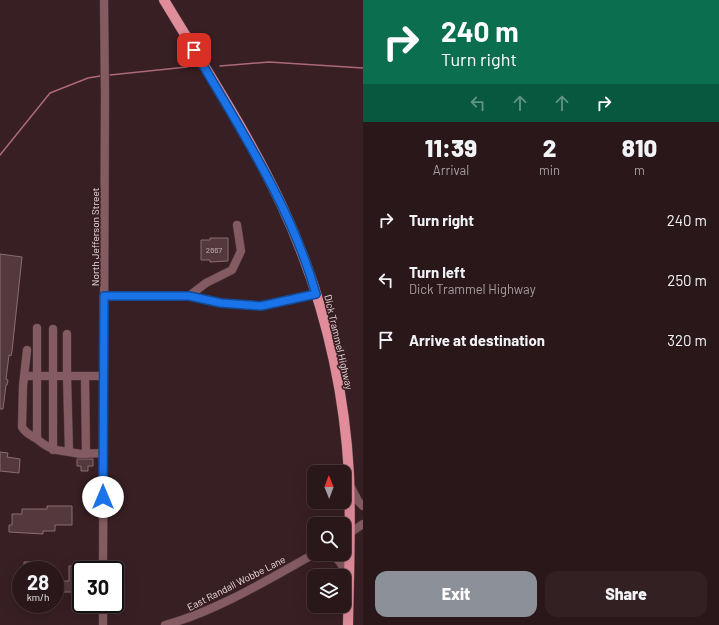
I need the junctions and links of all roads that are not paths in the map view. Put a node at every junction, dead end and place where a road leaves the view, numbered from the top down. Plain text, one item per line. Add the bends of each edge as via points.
1 (104, 0) edge
2 (164, 0) edge
3 (237, 225) dead end
4 (316, 294) junction
5 (104, 296) junction
6 (189, 296) junction
7 (37, 328) dead end
8 (53, 329) dead end
9 (67, 334) dead end
10 (27, 350) dead end
11 (24, 376) junction
12 (37, 376) junction
13 (53, 376) junction
14 (67, 376) junction
15 (85, 376) junction
16 (104, 376) junction
17 (37, 439) junction
18 (53, 450) junction
19 (69, 452) junction
20 (104, 453) junction
21 (86, 454) junction
22 (348, 465) edge
23 (351, 485) edge
24 (363, 506) edge
25 (363, 524) edge
26 (351, 532) edge
27 (307, 558) edge
28 (103, 561) edge
29 (103, 613) edge
30 (348, 613) edge
31 (103, 625) edge
32 (165, 625) edge
33 (348, 625) edge

1 - 5 street, North Jefferson Street
2 - 4 main road, Dick Trammel Highway via 269,178 294,234
3 - 6 street via 241,250 232,270 206,283
4 - 6 street via 261,306 221,303
4 - 22 main road, Dick Trammel Highway via 337,382
5 - 6 street
5 - 16 street, North Jefferson Street
7 - 12 street
8 - 13 street
9 - 14 street
10 - 11 street
11 - 12 street
11 - 17 street via 22,428 25,433
12 - 13 street
12 - 17 street
13 - 14 street
13 - 18 street
14 - 15 street
14 - 19 street
15 - 16 street
15 - 21 street
16 - 20 street, North Jefferson Street
17 - 18 street
18 - 19 street
19 - 21 street
20 - 21 street
20 - 28 street, North Jefferson Street
23 - 24 street
25 - 26 street
27 - 32 street, East Randall Wobbe Lane via 206,611
29 - 31 street
30 - 33 main road, Dick Trammel Highway

